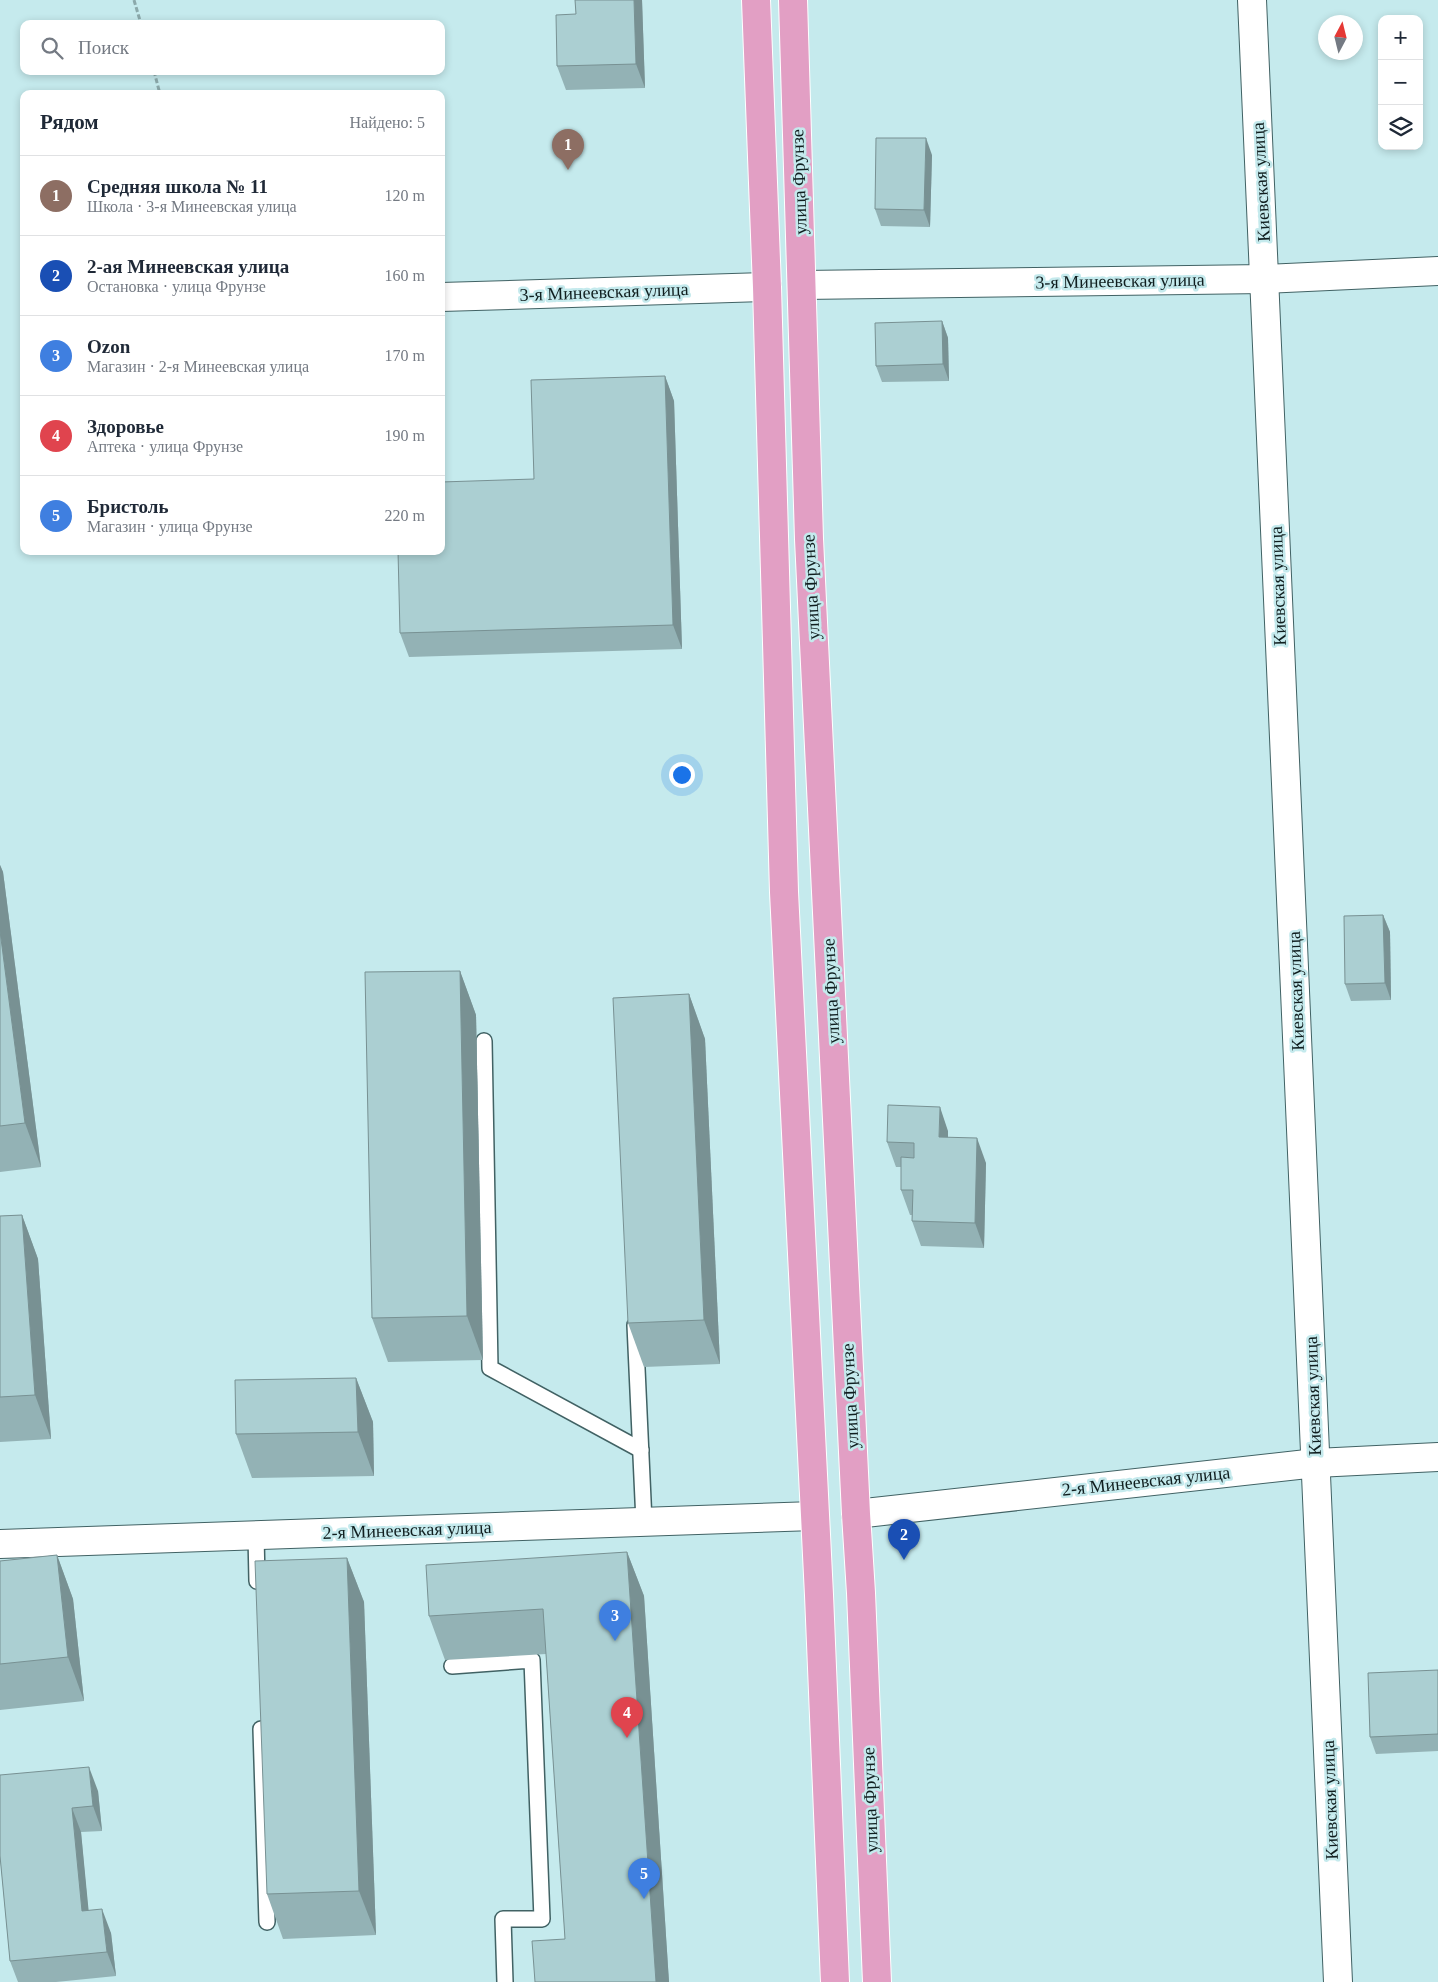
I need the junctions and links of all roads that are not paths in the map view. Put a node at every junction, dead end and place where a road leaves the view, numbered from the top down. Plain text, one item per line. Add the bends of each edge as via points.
1 (756, 0) edge
2 (793, 0) edge
3 (1252, 0) edge
4 (1438, 271) edge
5 (1265, 279) junction
6 (802, 285) junction
7 (767, 287) junction
8 (445, 297) edge
9 (484, 1041) dead end
10 (634, 1311) edge
11 (641, 1450) junction
12 (1438, 1458) edge
13 (1316, 1463) junction
14 (856, 1514) junction
15 (814, 1516) junction
16 (644, 1522) junction
17 (256, 1535) junction
18 (0, 1544) edge
19 (258, 1595) edge
20 (452, 1666) dead end
21 (261, 1714) edge
22 (267, 1922) edge
23 (505, 1982) edge
24 (835, 1982) edge
25 (877, 1982) edge
26 (1338, 1982) edge

1 - 7 highway, улица Фрунзе
2 - 6 highway, улица Фрунзе
3 - 5 street, Киевская улица
4 - 5 street, 3-я Минеевская улица
5 - 6 street, 3-я Минеевская улица
5 - 13 street, Киевская улица
6 - 7 highway
6 - 14 highway, улица Фрунзе via 809,539
7 - 8 street, 3-я Минеевская улица
7 - 15 highway, улица Фрунзе via 784,892
9 - 11 lane via 490,1368
10 - 11 lane
11 - 16 lane
12 - 13 street, 2-я Минеевская улица
13 - 14 street, 2-я Минеевская улица
13 - 26 street, Киевская улица
14 - 15 highway
14 - 25 highway, улица Фрунзе
15 - 16 street, 2-я Минеевская улица
15 - 24 highway, улица Фрунзе
16 - 17 street, 2-я Минеевская улица
17 - 18 street, 2-я Минеевская улица
17 - 19 lane
20 - 23 lane via 532,1660 542,1919 502,1919
21 - 22 lane

